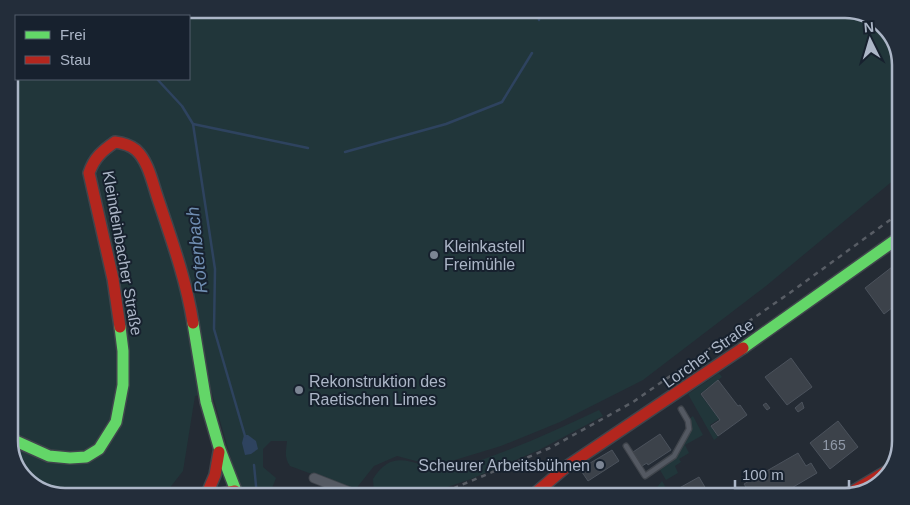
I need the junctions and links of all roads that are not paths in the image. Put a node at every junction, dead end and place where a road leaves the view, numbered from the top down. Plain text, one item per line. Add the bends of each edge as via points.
1 (892, 243) edge
2 (681, 409) dead end
3 (18, 442) edge
4 (626, 446) dead end
5 (219, 447) junction
6 (314, 478) dead end
7 (210, 488) edge
8 (235, 488) edge
9 (340, 488) edge
10 (542, 488) edge

1 - 10 main road, Lorcher Straße
2 - 4 lane via 689,429 674,456 645,476
3 - 5 main road, Kleindeinbacher Straße via 49,456 86,457 99,449 116,422 123,385 123,351 113,279 89,173 93,161 115,142 125,143 137,151 146,164 174,245 189,300 206,402
5 - 7 main road via 219,464
5 - 8 main road, Kleindeinbacher Straße
6 - 9 street

